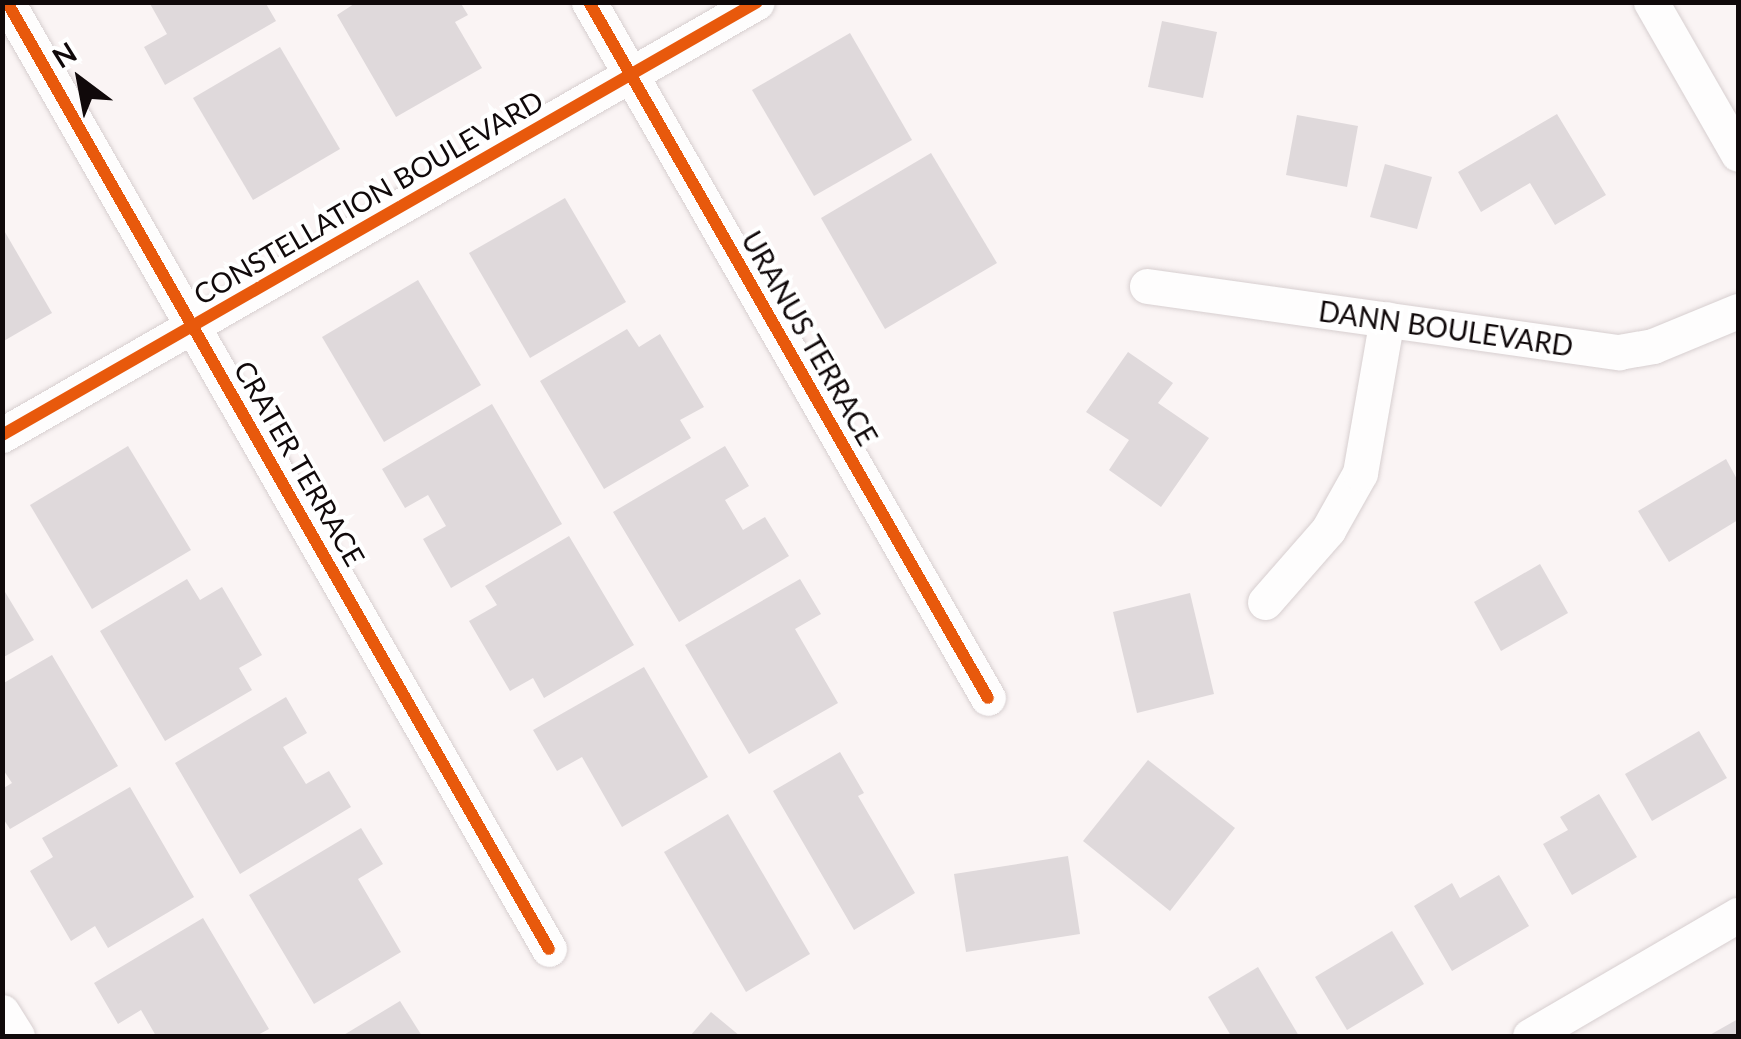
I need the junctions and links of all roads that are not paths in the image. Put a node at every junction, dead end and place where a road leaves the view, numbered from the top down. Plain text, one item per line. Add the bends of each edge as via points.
1 (7, 2) edge
2 (590, 2) edge
3 (758, 2) edge
4 (1651, 2) edge
5 (631, 75) junction
6 (1738, 154) edge
7 (1147, 286) dead end
8 (1738, 311) edge
9 (1387, 319) junction
10 (192, 326) junction
11 (2, 434) edge
12 (1265, 602) dead end
13 (988, 698) dead end
14 (1738, 915) edge
15 (549, 949) dead end
16 (2, 1012) edge
17 (16, 1036) edge
18 (1530, 1036) edge

1 - 10 street, CRATER TERRACE
2 - 5 street, URANUS TERRACE
3 - 5 street, CONSTELLATION BOULEVARD
4 - 6 street
5 - 10 street, CONSTELLATION BOULEVARD
5 - 13 street, URANUS TERRACE
7 - 9 street, DANN BOULEVARD
8 - 9 street, DANN BOULEVARD via 1653,346 1619,352
9 - 12 street via 1360,473 1328,530
10 - 11 street, CONSTELLATION BOULEVARD
10 - 15 street, CRATER TERRACE
14 - 18 street
16 - 17 street

